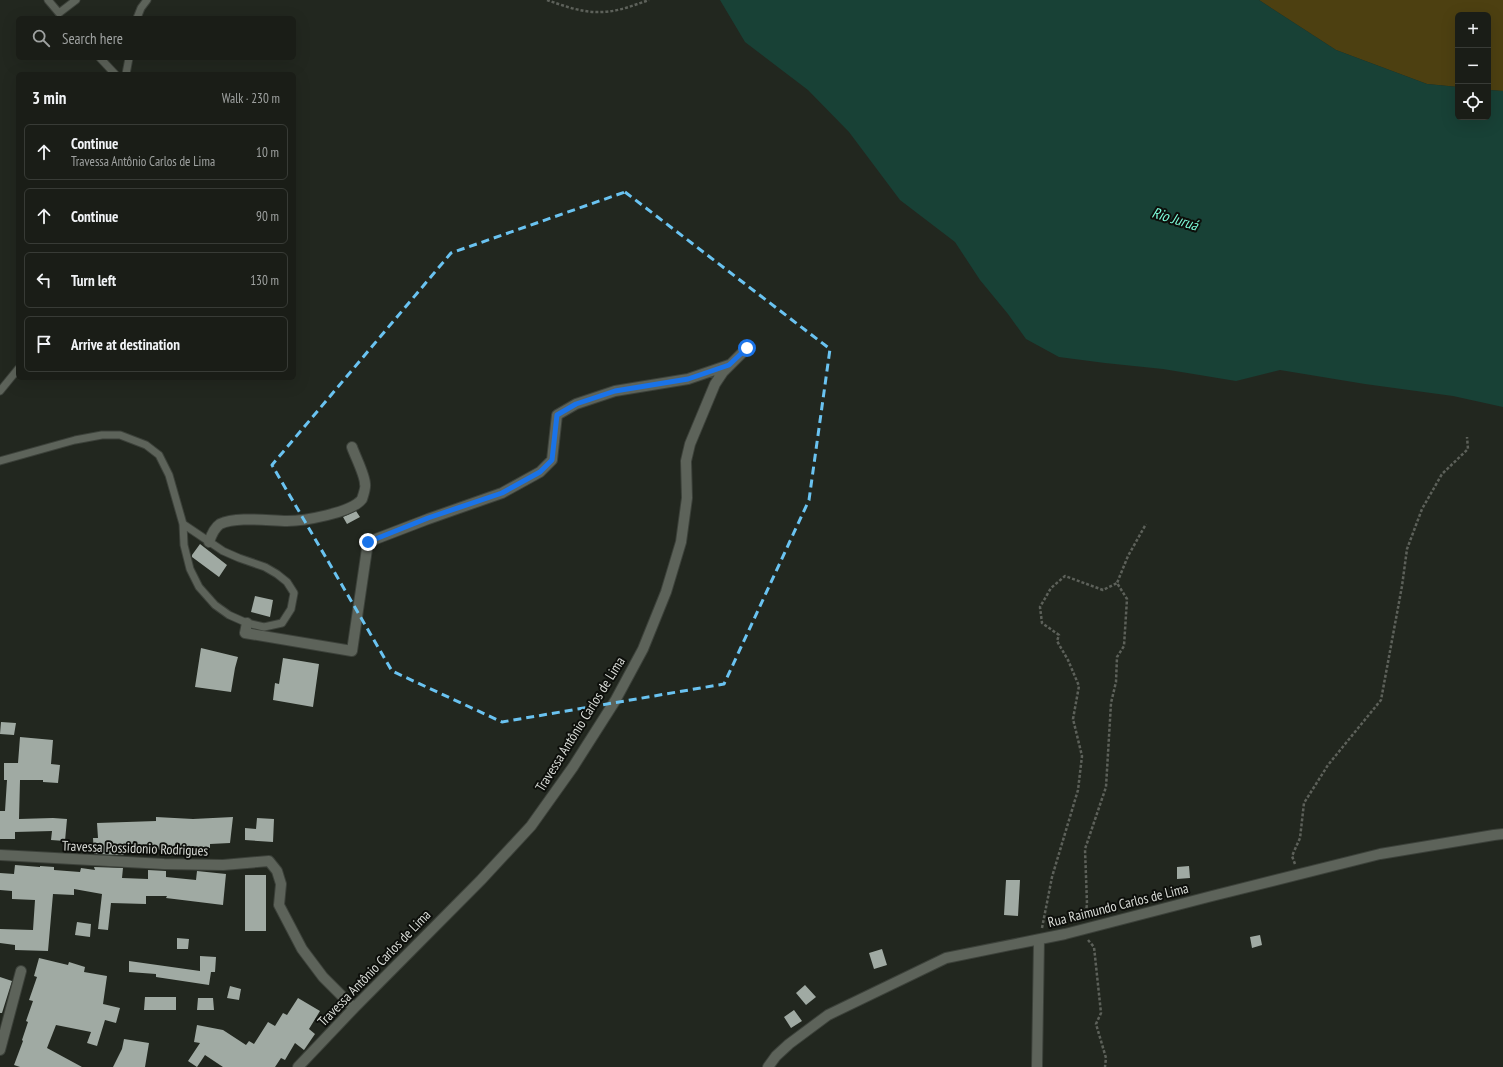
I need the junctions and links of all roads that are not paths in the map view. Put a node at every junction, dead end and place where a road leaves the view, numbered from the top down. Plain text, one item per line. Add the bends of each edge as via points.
1 (48, 0) edge
2 (76, 0) edge
3 (147, 0) edge
4 (61, 15) edge
5 (138, 16) edge
6 (102, 60) edge
7 (129, 60) edge
8 (112, 72) edge
9 (126, 72) edge
10 (747, 348) dead end
11 (729, 365) junction
12 (16, 371) edge
13 (0, 391) edge
14 (352, 447) dead end
15 (0, 461) edge
16 (183, 524) junction
17 (208, 542) junction
18 (247, 623) junction
19 (1503, 834) edge
20 (0, 855) edge
21 (1039, 940) junction
22 (21, 971) dead end
23 (354, 1008) junction
24 (0, 1050) edge
25 (298, 1067) edge
26 (768, 1067) edge
27 (1037, 1067) edge

1 - 4 lane
2 - 4 lane
3 - 5 lane
6 - 8 lane
7 - 9 lane
10 - 11 street, Travessa Antônio Carlos de Lima
11 - 18 street via 688,379 615,391 576,404 557,415 552,460 540,472 502,493 368,542 352,651 245,633
11 - 23 street, Travessa Antônio Carlos de Lima via 715,384 690,444 686,461 687,498 681,542 666,592 643,649 615,701 574,767 531,826
12 - 13 lane
14 - 17 street via 366,484 362,499 349,508 313,518 288,521 267,519 227,522 219,525
15 - 16 lane via 102,435 120,435 133,439 159,455 169,475
16 - 17 lane
16 - 18 lane via 184,545 199,586 215,605
17 - 18 lane via 223,551 265,567 287,582 294,593 291,609 282,623 264,627
19 - 21 street, Rua Raimundo Carlos de Lima via 1380,854
20 - 23 street, Travessa Possidonio Rodrigues via 164,864 223,865 268,861 277,871 282,884 279,905 302,949 323,977
21 - 26 street, Rua Raimundo Carlos de Lima via 946,958 886,986 828,1015 789,1044
21 - 27 street
22 - 24 street
23 - 25 street, Travessa Antônio Carlos de Lima

